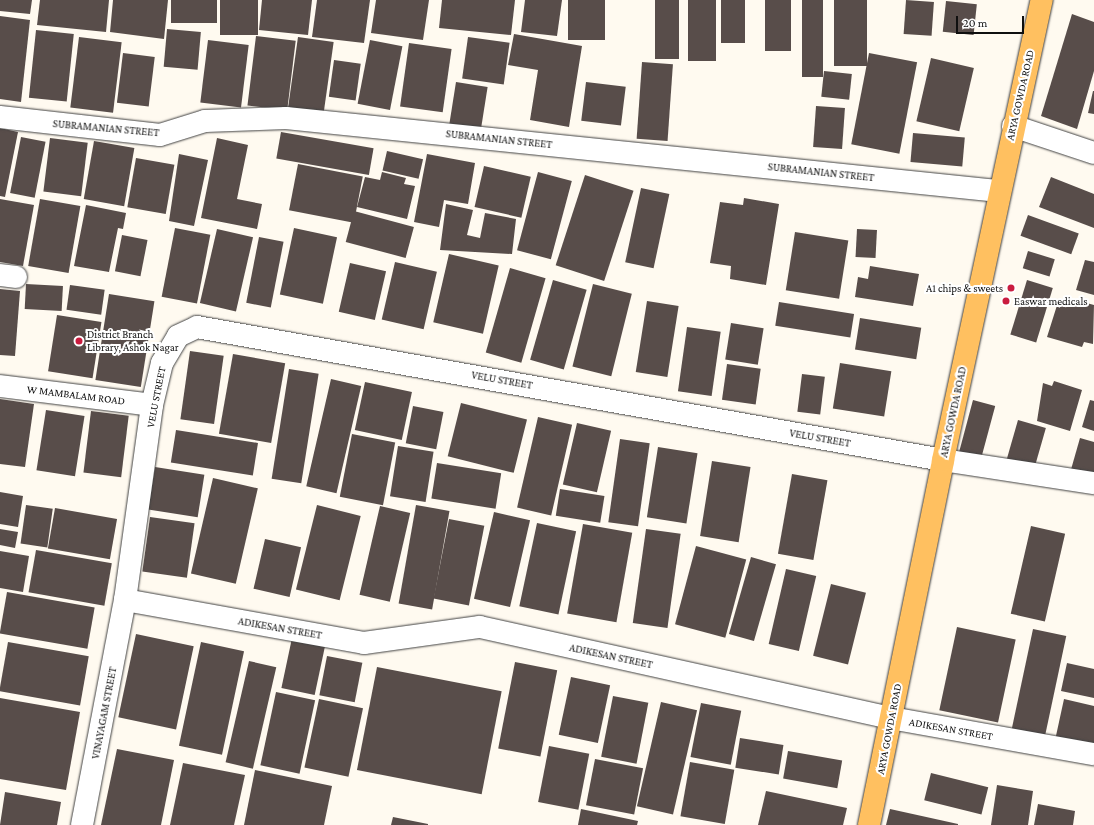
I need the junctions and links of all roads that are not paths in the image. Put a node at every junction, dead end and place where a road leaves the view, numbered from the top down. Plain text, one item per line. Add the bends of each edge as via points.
1 (1042, 0) edge
2 (0, 117) edge
3 (1013, 126) junction
4 (1094, 153) edge
5 (999, 191) junction
6 (0, 386) edge
7 (152, 405) junction
8 (943, 460) junction
9 (1094, 483) edge
10 (125, 600) junction
11 (891, 718) junction
12 (1094, 754) edge
13 (82, 825) edge
14 (869, 825) edge

1 - 3 main road, ARYA GOWDA ROAD
2 - 5 street, SUBRAMANIAN STREET via 160,135 205,121 286,118
3 - 4 street
3 - 5 main road, ARYA GOWDA ROAD
5 - 8 main road, ARYA GOWDA ROAD
6 - 7 street, W MAMBALAM ROAD
7 - 8 street, VELU STREET via 162,363 178,336 197,327
7 - 10 street, VELU STREET
8 - 9 street, VELU STREET
8 - 11 main road, ARYA GOWDA ROAD
10 - 11 street, ADIKESAN STREET via 364,643 480,627
10 - 13 street, VINAYAGAM STREET
11 - 12 street, ADIKESAN STREET
11 - 14 main road, ARYA GOWDA ROAD

